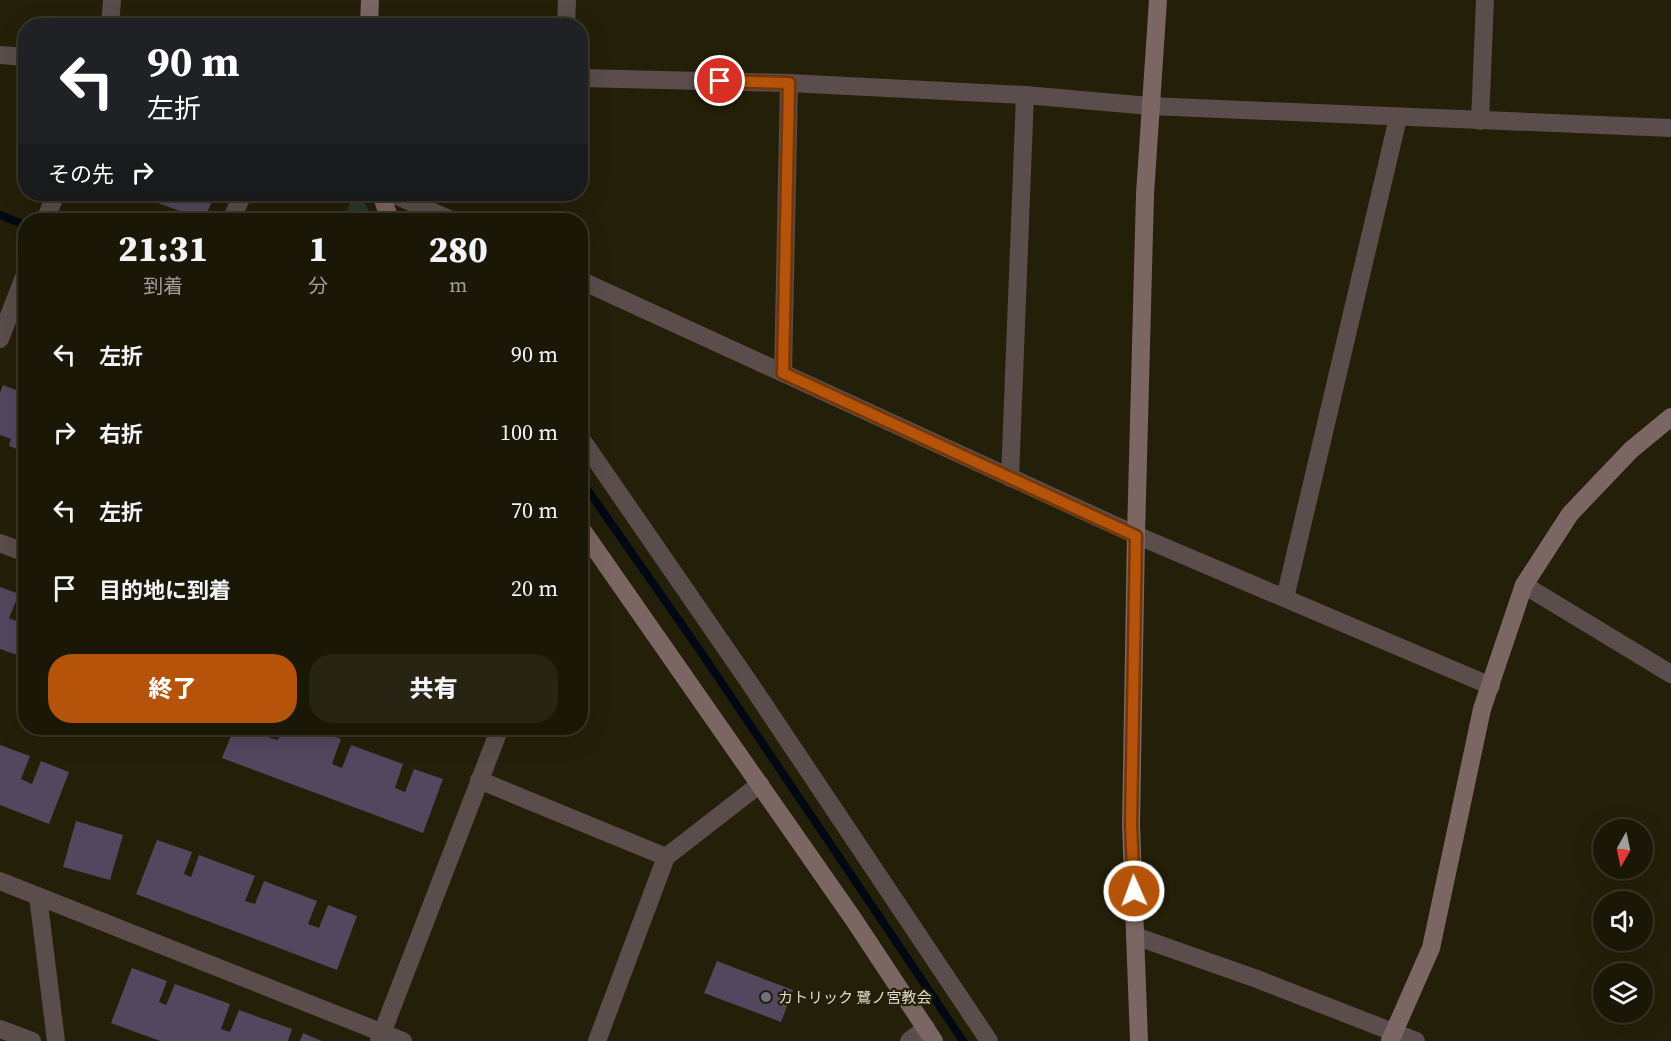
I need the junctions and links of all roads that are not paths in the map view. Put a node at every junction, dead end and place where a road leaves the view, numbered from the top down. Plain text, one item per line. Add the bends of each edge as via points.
1 (112, 0) edge
2 (370, 0) edge
3 (567, 0) edge
4 (1158, 0) edge
5 (1485, 0) edge
6 (111, 18) edge
7 (369, 18) edge
8 (566, 18) edge
9 (0, 55) edge
10 (18, 56) edge
11 (588, 78) edge
12 (789, 83) junction
13 (1025, 95) junction
14 (1150, 106) junction
15 (1398, 118) junction
16 (1480, 121) junction
17 (1671, 128) edge
18 (409, 201) edge
19 (435, 213) edge
20 (588, 284) edge
21 (18, 293) edge
22 (0, 339) edge
23 (783, 373) junction
24 (1671, 417) edge
25 (588, 449) edge
26 (1010, 478) junction
27 (1136, 536) junction
28 (588, 537) edge
29 (0, 543) edge
30 (18, 550) edge
31 (1524, 585) junction
32 (1285, 598) junction
33 (1671, 674) edge
34 (1491, 686) junction
35 (497, 735) edge
36 (479, 780) junction
37 (760, 784) junction
38 (666, 857) junction
39 (0, 881) edge
40 (38, 896) junction
41 (1135, 936) junction
42 (0, 1029) edge
43 (930, 1035) edge
44 (380, 1037) edge
45 (1392, 1037) edge
46 (32, 1041) edge
47 (57, 1041) edge
48 (404, 1041) edge
49 (597, 1041) edge
50 (909, 1041) edge
51 (989, 1041) edge
52 (1139, 1041) edge
53 (1416, 1041) edge

1 - 6 street
2 - 7 street
3 - 8 street
4 - 14 street
5 - 16 street
9 - 10 street
11 - 12 street
12 - 13 street
12 - 23 street
13 - 14 street
13 - 26 street
14 - 15 street
14 - 27 street via 1144,194
15 - 16 street
15 - 32 street
16 - 17 street
18 - 19 street
20 - 23 street
21 - 22 street
23 - 26 street
24 - 31 street via 1631,450 1570,514
25 - 51 street via 751,684
26 - 27 street
27 - 32 street
27 - 41 street via 1131,825
28 - 37 street
29 - 30 street
31 - 33 street
31 - 34 street
32 - 34 street
34 - 45 street via 1482,709 1431,948
35 - 36 street
36 - 38 street
36 - 44 street
37 - 38 street
37 - 43 street
38 - 49 street
39 - 40 street
40 - 44 street
40 - 47 street
41 - 45 street via 1257,979
41 - 52 street
42 - 46 street
43 - 50 street
44 - 48 street
45 - 53 street

